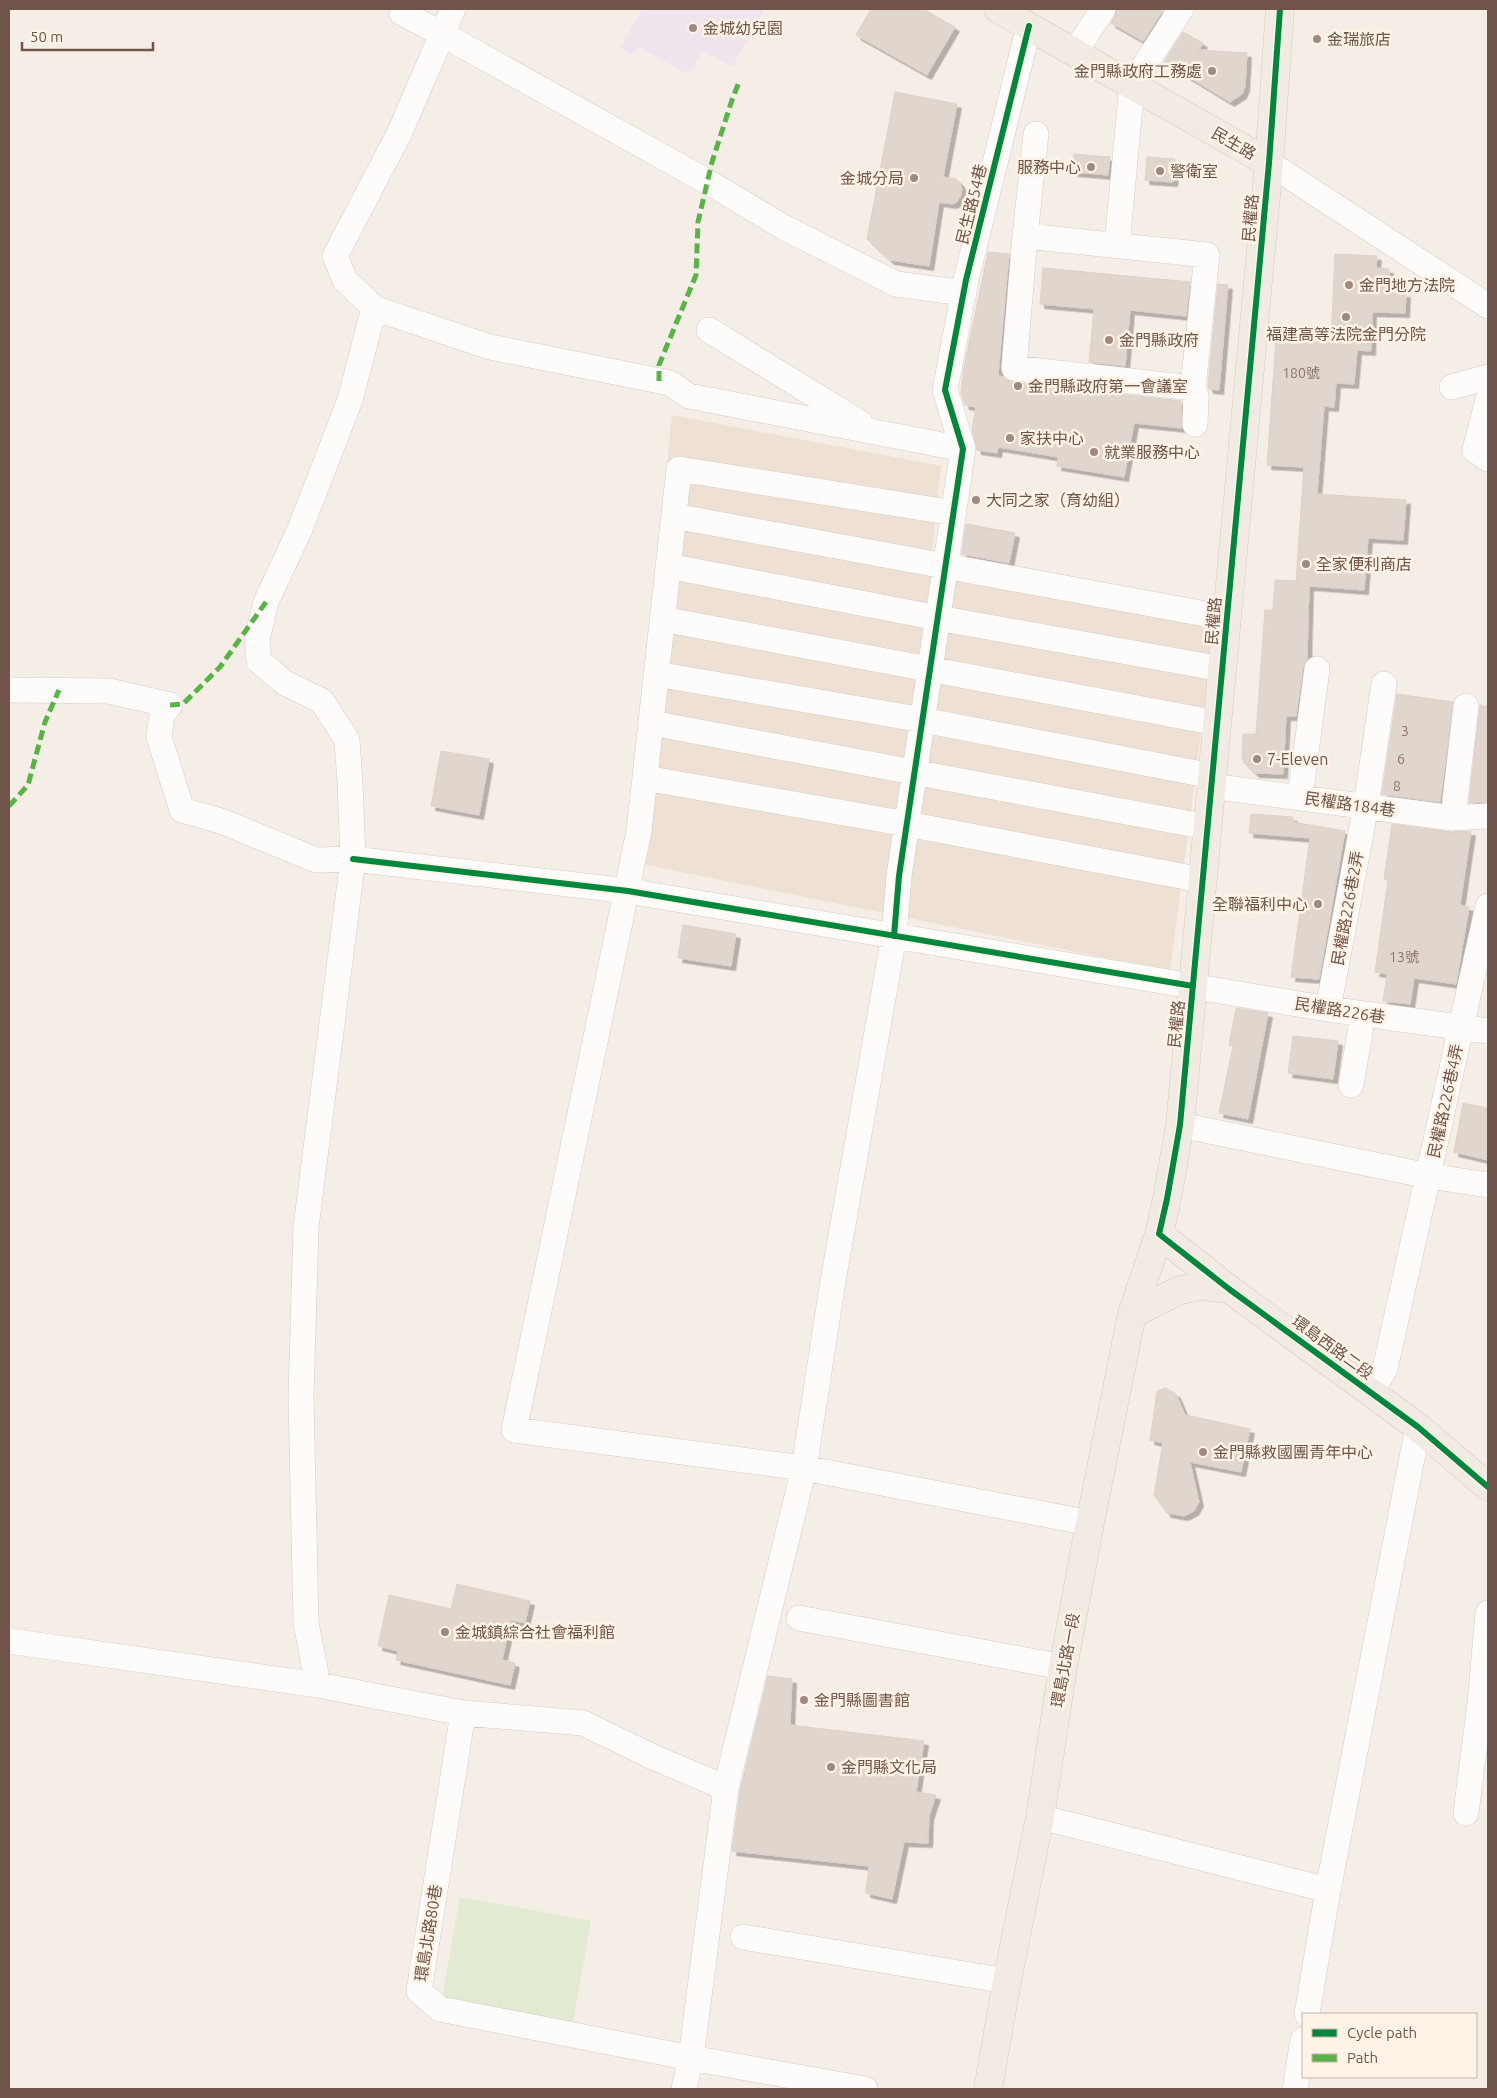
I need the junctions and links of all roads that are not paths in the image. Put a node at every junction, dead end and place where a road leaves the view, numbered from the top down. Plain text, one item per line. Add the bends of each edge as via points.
1 (998, 9) edge
2 (1103, 9) edge
3 (1181, 9) edge
4 (1280, 9) edge
5 (402, 14) dead end
6 (445, 17) edge
7 (1028, 26) junction
8 (1075, 52) junction
9 (1132, 85) junction
10 (1036, 134) dead end
11 (1269, 163) junction
12 (1025, 236) junction
13 (1117, 245) junction
14 (964, 293) junction
15 (1488, 306) edge
16 (374, 308) junction
17 (709, 330) dead end
18 (1488, 377) edge
19 (1452, 387) dead end
20 (1193, 388) junction
21 (1488, 400) edge
22 (1194, 424) dead end
23 (872, 431) junction
24 (963, 449) junction
25 (1488, 459) edge
26 (954, 513) junction
27 (674, 516) junction
28 (668, 566) junction
29 (946, 566) junction
30 (938, 618) junction
31 (1227, 618) junction
32 (662, 620) junction
33 (930, 669) junction
34 (1222, 669) junction
35 (1317, 669) dead end
36 (656, 674) junction
37 (1384, 684) dead end
38 (9, 690) edge
39 (1466, 706) dead end
40 (922, 720) junction
41 (1217, 722) junction
42 (651, 723) junction
43 (915, 772) junction
44 (645, 778) junction
45 (1212, 781) junction
46 (1300, 797) junction
47 (1366, 806) junction
48 (1488, 816) edge
49 (1453, 818) junction
50 (907, 824) junction
51 (1207, 827) junction
52 (353, 859) junction
53 (1202, 880) junction
54 (628, 891) junction
55 (1488, 906) edge
56 (894, 936) junction
57 (1193, 986) junction
58 (1328, 1009) junction
59 (1363, 1014) junction
60 (1461, 1026) junction
61 (1488, 1031) edge
62 (1351, 1085) dead end
63 (1180, 1125) junction
64 (1429, 1176) junction
65 (1488, 1185) edge
66 (1159, 1234) junction
67 (1230, 1289) junction
68 (1132, 1314) junction
69 (1371, 1392) junction
70 (1418, 1428) junction
71 (804, 1468) junction
72 (1488, 1487) edge
73 (1090, 1524) junction
74 (1488, 1613) edge
75 (799, 1618) dead end
76 (9, 1641) edge
77 (1063, 1667) junction
78 (318, 1685) junction
79 (463, 1713) junction
80 (726, 1788) junction
81 (1466, 1813) dead end
82 (1040, 1817) junction
83 (1328, 1890) junction
84 (743, 1936) dead end
85 (1007, 1981) junction
86 (1308, 2013) edge
87 (1302, 2046) edge
88 (691, 2058) junction
89 (684, 2089) edge
90 (866, 2089) edge
91 (988, 2089) edge
92 (1295, 2089) edge

1 - 7 main road, 民生路
2 - 8 street
3 - 9 street
4 - 11 main road, 民權路
5 - 6 street
6 - 14 street via 785,228 896,284
6 - 16 street via 399,134 335,256 345,280
7 - 8 main road, 民生路
7 - 14 street, 民生路54巷
8 - 9 main road, 民生路
9 - 11 main road, 民生路
9 - 13 street
10 - 12 street
11 - 15 street, 民生路
11 - 31 main road, 民權路
12 - 13 street via 1075,235
12 - 20 street via 1022,331 1014,368
13 - 20 street via 1162,245 1207,255
14 - 24 street, 民生路54巷 via 946,390
16 - 23 street via 490,347 670,383 689,396
16 - 52 street via 350,400 300,529 266,602 257,639 259,661 285,683 322,701 347,740
17 - 23 street
18 - 19 street
20 - 22 street via 1196,396
21 - 25 street via 1475,450
23 - 24 street
24 - 26 street
26 - 27 street via 679,468
26 - 29 street
27 - 28 street
27 - 29 street
28 - 30 street
28 - 32 street
29 - 30 street
29 - 31 street
30 - 33 street
30 - 34 street
31 - 34 main road, 民權路
32 - 33 street
32 - 36 street
33 - 40 street
33 - 41 street
34 - 41 main road, 民權路
35 - 46 street
36 - 40 street, 民權路184巷
36 - 42 street
37 - 47 street, 民權路226巷2弄
38 - 52 street, 民權路226巷 via 108,691 170,705 162,715 159,737 182,810 221,820 316,860
39 - 49 street
40 - 43 street
40 - 45 street, 民權路184巷
41 - 45 main road, 民權路
42 - 43 street
42 - 44 street
43 - 50 street
43 - 51 street
44 - 50 street
44 - 54 street
45 - 46 street, 民權路184巷
45 - 51 main road, 民權路
46 - 47 street, 民權路184巷
47 - 49 street, 民權路184巷
47 - 58 street, 民權路226巷2弄
48 - 49 street, 民權路184巷
50 - 53 street
50 - 56 street
51 - 53 main road, 民權路
52 - 54 street, 民權路226巷
52 - 78 street via 306,1227 301,1397 306,1623
53 - 57 main road, 民權路
54 - 56 street, 民權路226巷
54 - 71 street via 514,1430
55 - 60 street, 民權路226巷4弄
56 - 57 street, 民權路226巷
56 - 71 street via 833,1281
57 - 58 street, 民權路226巷
57 - 63 main road, 民權路
58 - 59 street, 民權路226巷
59 - 60 street, 民權路226巷
59 - 62 street
60 - 61 street, 民權路226巷
60 - 64 street, 民權路226巷4弄
63 - 64 street
63 - 66 main road, 民權路
64 - 65 street
64 - 69 street, 民權路226巷4弄 via 1385,1369
66 - 67 main road, 環島西路二段
66 - 68 main road, 環島北路一段
67 - 68 main road via 1203,1286 1180,1290
67 - 69 main road, 環島西路二段
68 - 73 main road, 環島北路一段
69 - 70 main road, 環島西路二段
70 - 72 main road, 環島西路二段
70 - 83 street
71 - 73 street
71 - 80 street
73 - 77 main road, 環島北路一段
74 - 81 street
75 - 77 street
76 - 78 street
77 - 82 main road, 環島北路一段
78 - 79 street
79 - 80 street via 582,1723
79 - 88 street, 環島北路80巷 via 419,1991 440,2009
80 - 88 street
82 - 83 street
82 - 85 main road, 環島北路一段
83 - 86 street
84 - 85 street
85 - 91 main road, 環島北路一段
87 - 92 street
88 - 89 street
88 - 90 street

